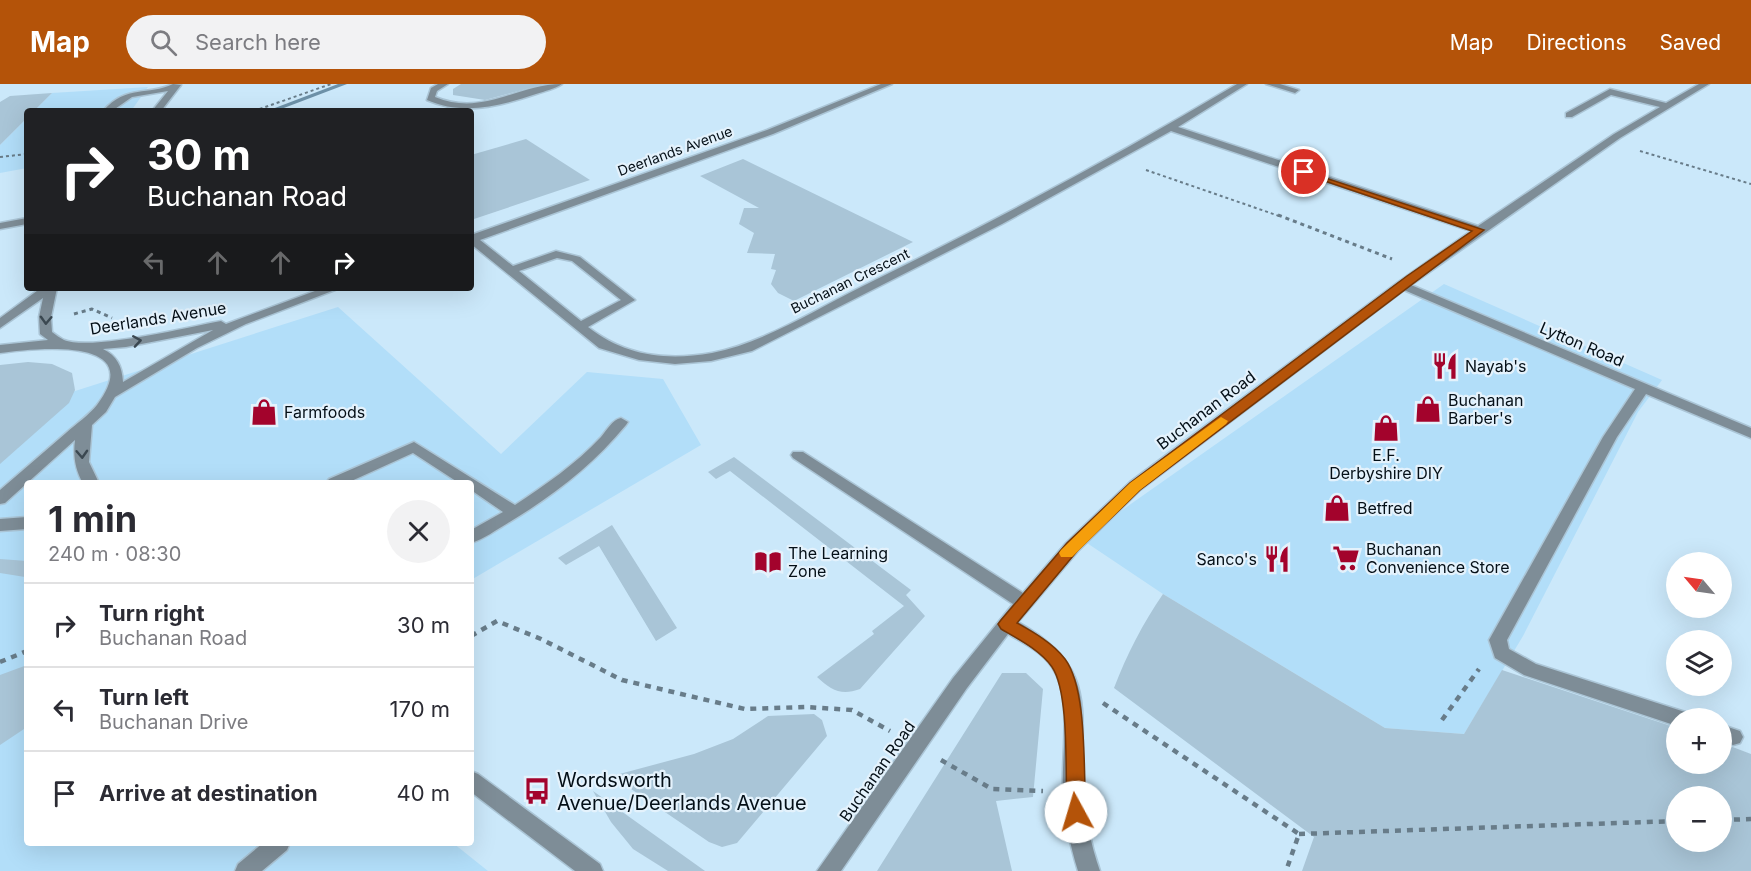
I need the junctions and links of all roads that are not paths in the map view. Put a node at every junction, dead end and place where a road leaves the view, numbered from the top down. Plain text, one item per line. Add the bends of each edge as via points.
1 (444, 84) edge
2 (558, 84) edge
3 (888, 84) edge
4 (1243, 84) edge
5 (1270, 84) edge
6 (1705, 84) edge
7 (177, 86) edge
8 (1295, 90) dead end
9 (1666, 106) junction
10 (110, 108) edge
11 (159, 108) edge
12 (1569, 115) dead end
13 (1172, 128) junction
14 (24, 222) edge
15 (0, 226) edge
16 (1479, 230) junction
17 (474, 238) edge
18 (474, 241) edge
19 (510, 271) junction
20 (1401, 285) junction
21 (46, 291) edge
22 (49, 291) edge
23 (326, 291) edge
24 (242, 321) junction
25 (0, 324) edge
26 (578, 327) junction
27 (62, 344) junction
28 (78, 346) junction
29 (0, 350) edge
30 (1643, 388) junction
31 (114, 393) junction
32 (621, 422) dead end
33 (86, 424) junction
34 (1751, 433) edge
35 (798, 455) dead end
36 (89, 480) edge
37 (341, 480) edge
38 (466, 480) edge
39 (474, 485) edge
40 (0, 499) edge
41 (513, 511) junction
42 (24, 522) edge
43 (0, 525) edge
44 (474, 535) edge
45 (1025, 603) junction
46 (1006, 624) junction
47 (1666, 714) edge
48 (474, 782) edge
49 (275, 846) edge
50 (246, 871) edge
51 (592, 871) edge
52 (828, 871) edge
53 (1089, 871) edge

1 - 2 street via 430,98 455,106 499,101
3 - 17 street, Deerlands Avenue via 770,132
4 - 13 street, Buchanan Crescent
5 - 8 street
6 - 9 street, Buchanan Road
7 - 10 street via 130,94
7 - 11 street
9 - 12 street via 1611,92
9 - 16 street, Buchanan Road
13 - 16 street
13 - 26 street, Buchanan Crescent via 965,240 747,348 720,357 683,362 652,360 623,354
14 - 15 street
16 - 20 street, Buchanan Road
18 - 19 street, Buchanan Crescent
19 - 26 street, Buchanan Crescent
19 - 26 street via 556,254 576,259 629,300
20 - 30 street, Lytton Road
20 - 45 street, Buchanan Road via 1135,486 1072,547
21 - 25 street
22 -> 27 street via 46,334
23 - 24 street, Deerlands Avenue
28 -> 24 street, Deerlands Avenue via 142,340
24 - 31 street, Deerlands Avenue via 193,345
27 - 28 street
27 - 29 street
28 - 31 street via 105,354 114,365
30 - 34 street, Lytton Road
30 - 47 street via 1610,437 1498,640 1501,653 1530,670
31 - 33 street, Deerlands Avenue
32 - 41 street via 604,445 578,467
33 -> 36 street via 80,450 83,471
33 - 40 street, Deerlands Avenue
35 - 45 street
37 - 38 street via 414,447
39 - 41 street
41 - 44 street
42 - 43 street
45 - 46 street, Buchanan Road
46 - 52 street, Buchanan Road
46 - 53 street via 1033,640 1058,663 1070,690 1074,792 1082,852
48 - 51 street
49 - 50 street

